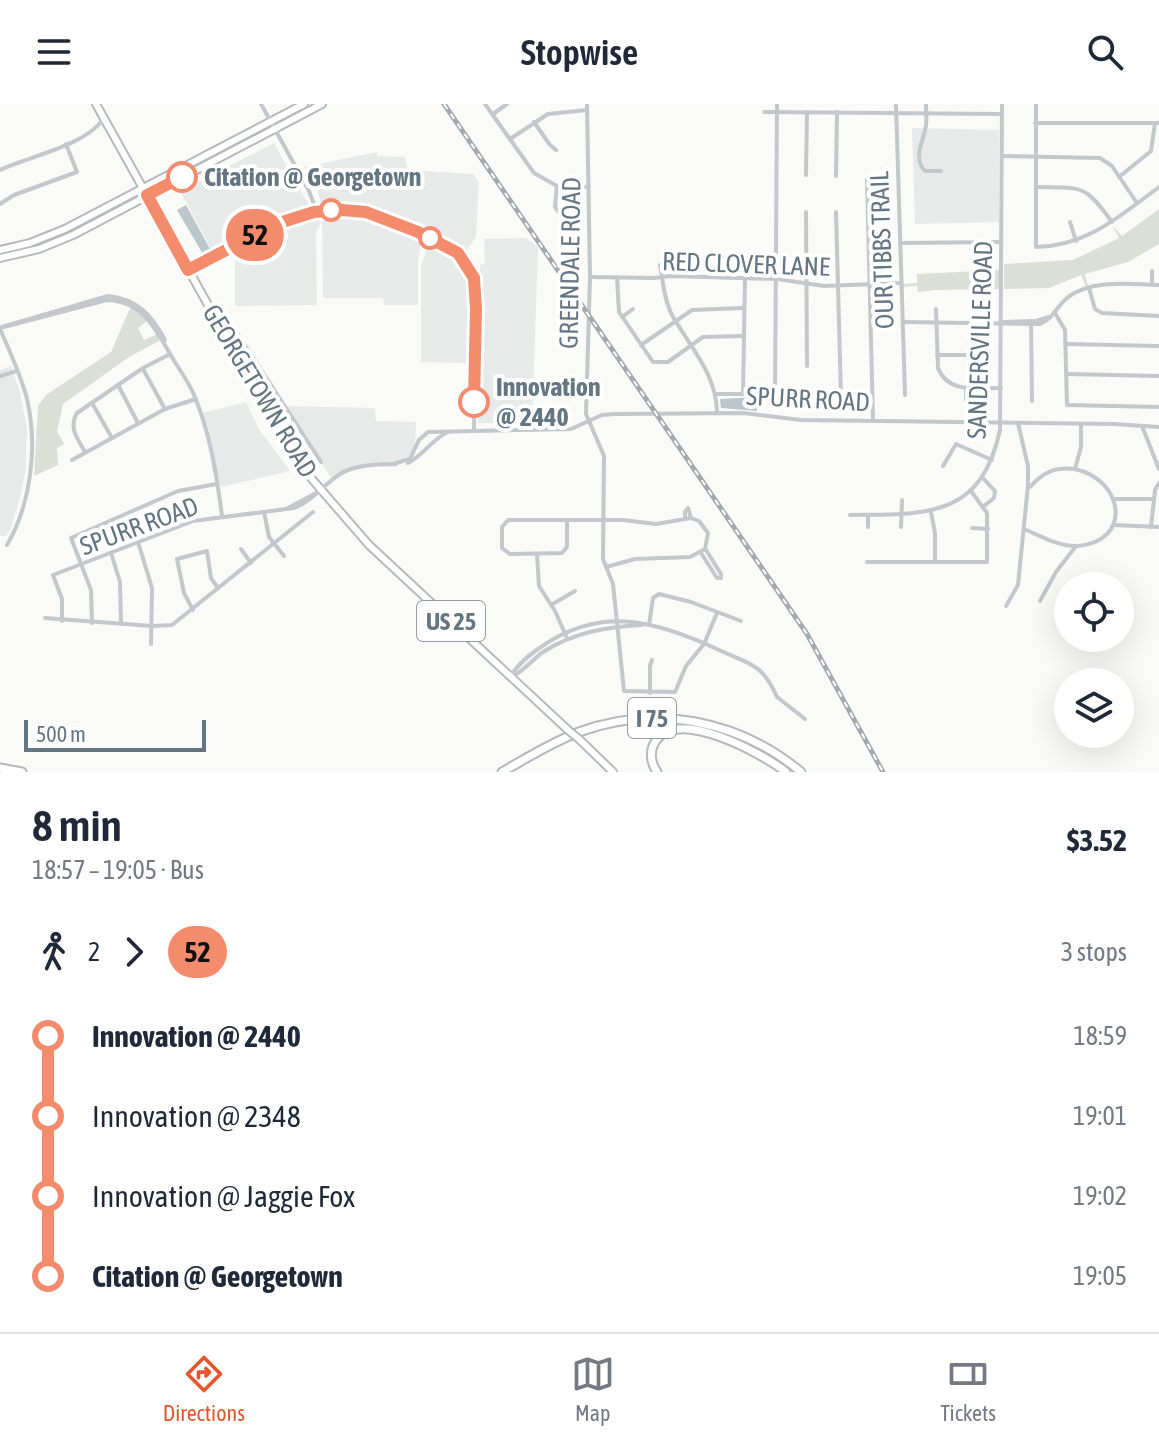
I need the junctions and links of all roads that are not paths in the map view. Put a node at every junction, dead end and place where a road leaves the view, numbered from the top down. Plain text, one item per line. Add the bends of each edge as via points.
1 (96, 104) edge
2 (261, 104) edge
3 (304, 104) edge
4 (322, 104) edge
5 (485, 104) edge
6 (507, 104) edge
7 (777, 104) edge
8 (896, 104) edge
9 (926, 104) edge
10 (1002, 104) edge
11 (1036, 104) edge
12 (587, 107) edge
13 (764, 112) dead end
14 (777, 112) junction
15 (807, 112) junction
16 (837, 112) junction
17 (896, 113) junction
18 (926, 113) junction
19 (492, 114) junction
20 (1002, 114) junction
21 (104, 118) junction
22 (534, 122) junction
23 (1035, 123) junction
24 (1157, 123) edge
25 (272, 126) junction
26 (111, 130) junction
27 (91, 131) junction
28 (509, 139) junction
29 (66, 144) junction
30 (556, 150) dead end
31 (1035, 155) junction
32 (1002, 156) junction
33 (0, 170) edge
34 (941, 171) dead end
35 (806, 175) dead end
36 (836, 176) dead end
37 (1119, 177) junction
38 (867, 180) dead end
39 (557, 186) junction
40 (589, 187) junction
41 (1036, 187) junction
42 (1159, 187) edge
43 (146, 192) junction
44 (1137, 203) junction
45 (0, 204) edge
46 (317, 212) junction
47 (806, 212) dead end
48 (836, 212) dead end
49 (568, 218) dead end
50 (1070, 222) dead end
51 (1112, 222) junction
52 (1076, 241) junction
53 (1001, 242) junction
54 (900, 243) junction
55 (0, 250) edge
56 (0, 258) edge
57 (660, 265) dead end
58 (188, 270) junction
59 (1152, 271) dead end
60 (590, 277) junction
61 (617, 277) junction
62 (662, 277) junction
63 (745, 278) junction
64 (777, 279) junction
65 (901, 283) junction
66 (807, 284) junction
67 (871, 285) junction
68 (1152, 285) junction
69 (1159, 285) edge
70 (839, 286) junction
71 (1089, 288) junction
72 (744, 308) junction
73 (633, 309) dead end
74 (936, 309) dead end
75 (1055, 313) junction
76 (1159, 316) edge
77 (622, 318) junction
78 (676, 321) junction
79 (902, 322) junction
80 (937, 322) junction
81 (1031, 322) junction
82 (1001, 323) junction
83 (232, 325) dead end
84 (0, 328) edge
85 (743, 336) junction
86 (1065, 344) junction
87 (641, 345) junction
88 (692, 345) junction
89 (1159, 346) edge
90 (171, 353) junction
91 (937, 355) junction
92 (966, 355) dead end
93 (807, 366) dead end
94 (143, 368) junction
95 (17, 371) junction
96 (1066, 374) junction
97 (0, 376) edge
98 (1159, 376) edge
99 (118, 385) junction
100 (966, 388) junction
101 (1001, 388) junction
102 (273, 390) junction
103 (715, 394) junction
104 (743, 394) junction
105 (905, 395) dead end
106 (259, 397) junction
107 (841, 397) dead end
108 (196, 399) junction
109 (966, 400) dead end
110 (1032, 401) dead end
111 (92, 403) junction
112 (1159, 407) edge
113 (165, 409) junction
114 (716, 413) junction
115 (873, 420) junction
116 (588, 421) junction
117 (138, 423) junction
118 (1000, 423) junction
119 (1018, 423) junction
120 (1080, 424) junction
121 (1142, 426) junction
122 (1159, 427) edge
123 (459, 430) junction
124 (474, 430) junction
125 (112, 438) junction
126 (85, 452) junction
127 (72, 460) dead end
128 (992, 460) junction
129 (321, 462) dead end
130 (393, 464) junction
131 (943, 466) dead end
132 (1075, 469) junction
133 (1159, 469) edge
134 (982, 477) junction
135 (1159, 483) edge
136 (217, 484) junction
137 (320, 490) junction
138 (1027, 490) junction
139 (971, 491) junction
140 (1115, 499) junction
141 (1154, 499) junction
142 (902, 500) dead end
143 (984, 506) junction
144 (264, 512) junction
145 (313, 512) dead end
146 (931, 512) junction
147 (902, 514) junction
148 (850, 515) dead end
149 (868, 515) junction
150 (222, 516) junction
151 (567, 521) junction
152 (603, 521) junction
153 (1113, 525) junction
154 (868, 527) dead end
155 (901, 527) dead end
156 (1151, 527) junction
157 (1159, 527) edge
158 (972, 528) dead end
159 (988, 529) junction
160 (1024, 529) junction
161 (138, 542) junction
162 (275, 544) junction
163 (7, 545) dead end
164 (1076, 546) junction
165 (241, 549) dead end
166 (703, 551) junction
167 (111, 553) junction
168 (537, 554) junction
169 (284, 556) dead end
170 (935, 561) junction
171 (867, 562) dead end
172 (251, 563) junction
173 (83, 566) junction
174 (606, 567) junction
175 (219, 589) junction
176 (575, 591) dead end
177 (1040, 601) dead end
178 (551, 605) junction
179 (1006, 606) dead end
180 (193, 610) junction
181 (717, 613) junction
182 (45, 618) dead end
183 (62, 621) junction
184 (741, 621) dead end
185 (92, 623) junction
186 (617, 623) junction
187 (121, 624) junction
188 (649, 625) junction
189 (152, 626) junction
190 (566, 636) junction
191 (151, 644) dead end
192 (704, 644) junction
193 (652, 660) dead end
194 (511, 676) junction
195 (650, 693) junction
196 (805, 719) dead end
197 (0, 768) edge
198 (22, 772) edge
199 (502, 772) edge
200 (613, 772) edge
201 (657, 772) edge
202 (786, 772) edge
203 (801, 772) edge

1 - 21 main road, GEORGETOWN ROAD / US 25
2 - 25 street
3 - 25 main road
4 - 25 main road
5 - 19 street
6 - 19 street
7 - 14 street
8 - 17 street, OUR TIBBS TRAIL
9 - 18 street
10 - 20 street, SANDERSVILLE ROAD
11 - 23 street
12 - 22 street via 554,112
12 - 40 street, GREENDALE ROAD
13 - 14 street
14 - 15 street
14 - 64 street
15 - 16 street
15 - 35 street
16 - 17 street
16 - 36 street
17 - 18 street
17 - 54 street, OUR TIBBS TRAIL
18 - 20 street
18 - 34 street via 919,141 922,169
19 - 28 street
20 - 32 street, SANDERSVILLE ROAD
21 - 26 main road, GEORGETOWN ROAD / US 25
21 - 27 street
22 - 28 street
22 - 30 street
23 - 24 street
23 - 31 street
24 - 37 street via 1151,151
25 - 43 main road
25 - 46 street
26 - 27 street
26 - 43 main road, GEORGETOWN ROAD / US 25
27 - 29 street
28 - 39 street via 534,173
29 - 33 street
29 - 45 street via 77,172
31 - 32 street
31 - 37 street via 1096,156
31 - 41 street
32 - 53 street, SANDERSVILLE ROAD
37 - 44 street
38 - 67 street
39 - 40 street
39 - 49 street via 555,207
40 - 60 street, GREENDALE ROAD
41 - 51 street via 1088,192
41 - 52 street via 1036,247
42 - 44 street
43 - 55 main road via 53,235
43 - 56 main road via 60,241
43 - 58 main road, GEORGETOWN ROAD / US 25
44 - 51 street
46 - 58 street via 276,224
46 - 124 street via 366,212 406,227 458,253 471,271 476,291
47 - 66 street
48 - 70 street
50 - 52 street
51 - 52 street
53 - 54 street
53 - 82 street, SANDERSVILLE ROAD
54 - 65 street, OUR TIBBS TRAIL
57 - 62 street
58 - 106 main road, GEORGETOWN ROAD / US 25
59 - 68 street
60 - 61 street, RED CLOVER LANE
60 - 116 street, GREENDALE ROAD
61 - 62 street, RED CLOVER LANE
61 - 77 street
62 - 63 street, RED CLOVER LANE
62 - 78 street
63 - 64 street, RED CLOVER LANE
63 - 72 street
64 - 66 street, RED CLOVER LANE
64 - 104 street via 775,394
65 - 67 street, RED CLOVER LANE
65 - 79 street, OUR TIBBS TRAIL
66 - 70 street, RED CLOVER LANE
66 - 93 street
67 - 70 street, RED CLOVER LANE
67 - 115 street
68 - 69 street
68 - 71 street
70 - 107 street
71 - 75 street via 1066,298
71 - 76 street via 1095,309 1102,313
72 - 78 street via 698,308
72 - 85 street
73 - 77 street
74 - 80 street
75 - 81 street via 1045,322
75 - 86 street via 1063,323
77 - 87 street
78 - 87 street
78 - 88 street
79 - 80 street
79 - 105 street, OUR TIBBS TRAIL
80 - 82 street
80 - 91 street
81 - 82 street
81 - 110 street
82 - 101 street, SANDERSVILLE ROAD
83 - 102 street
84 - 90 street via 116,297 150,315
84 - 95 street
85 - 88 street via 707,336
85 - 104 street
86 - 89 street
86 - 96 street
87 - 88 street via 658,364
88 - 103 street
90 - 94 street
90 - 108 street
91 - 92 street
91 - 100 street via 941,376
94 - 99 street
94 - 113 street
95 - 97 street
95 - 163 street via 28,403 31,463 19,521
96 - 98 street
96 - 112 street via 1067,405
99 - 111 street
99 - 117 street
100 - 101 street
100 - 109 street
101 - 118 street, SANDERSVILLE ROAD
102 - 106 street
102 - 129 street
103 - 104 street
103 - 114 street
106 - 137 main road, GEORGETOWN ROAD / US 25
108 - 113 street
108 - 136 street
111 - 125 street
111 - 126 street via 72,424
113 - 117 street
114 - 115 street, SPURR ROAD
114 - 116 street, SPURR ROAD via 608,414
115 - 118 street, SPURR ROAD
116 - 124 street, SPURR ROAD via 571,429
116 - 152 street via 604,456
117 - 125 street
118 - 119 street, SPURR ROAD
118 - 128 street, SANDERSVILLE ROAD
119 - 120 street, SPURR ROAD
119 - 138 street via 1028,466
120 - 121 street, SPURR ROAD
120 - 132 street
121 - 122 street, SPURR ROAD
121 - 133 street
123 - 124 street, SPURR ROAD
123 - 130 street, SPURR ROAD via 439,436 411,462
123 - 130 street, SPURR ROAD via 428,432 410,459
125 - 126 street
126 - 127 street
128 - 131 street via 956,444
128 - 134 street, SANDERSVILLE ROAD
130 - 137 street, SPURR ROAD via 352,469
132 - 138 street via 1048,471
132 - 140 street via 1097,477
134 - 139 street, SANDERSVILLE ROAD
134 - 143 street via 995,491
135 - 141 street
136 - 150 street
136 - 173 street via 178,491 71,538
137 - 144 street, SPURR ROAD via 286,509
137 - 194 main road, GEORGETOWN ROAD / US 25 via 369,545
138 - 160 street
139 - 143 street
139 - 146 street, SANDERSVILLE ROAD
140 - 141 street
140 - 153 street
141 - 156 street
142 - 147 street
143 - 159 street
144 - 150 street, SPURR ROAD
144 - 162 street
145 - 162 street
146 - 147 street, SANDERSVILLE ROAD
146 - 170 street
147 - 149 street, SANDERSVILLE ROAD
147 - 155 street
148 - 149 street, SANDERSVILLE ROAD
149 - 154 street
150 - 161 street, SPURR ROAD
151 - 152 street
151 - 168 street via 564,552
151 - 168 street via 504,523 504,551
152 - 166 street via 699,521 708,533
152 - 174 street
153 - 156 street
153 - 164 street via 1100,538
156 - 157 street
158 - 159 street
159 - 170 street via 987,562
160 - 164 street
160 - 179 street via 1018,585
161 - 167 street, SPURR ROAD
161 - 189 street via 152,588
162 - 169 street
162 - 172 street
164 - 177 street
165 - 172 street
166 - 166 street via 717,578 721,578 721,574
166 - 174 street
167 - 173 street, SPURR ROAD
167 - 187 street via 120,582
168 - 178 street via 539,586
170 - 171 street
172 - 175 street
173 - 183 street, SPURR ROAD via 53,575 62,599
173 - 185 street via 91,590
174 - 186 street
175 - 180 street
175 - 180 street via 211,578 207,551 177,559
176 - 178 street
178 - 190 street
180 - 189 street via 172,625
181 - 184 street
181 - 188 street via 659,594 653,598
181 - 192 street
182 - 183 street
183 - 185 street
185 - 187 street
186 - 188 street
186 - 190 street via 585,626
186 - 195 street via 622,688 627,693
187 - 189 street
188 - 192 street
189 - 191 street
190 - 194 street
192 - 195 street via 686,666 675,692
192 - 196 street via 760,672 777,697
193 - 195 street
194 - 200 main road, GEORGETOWN ROAD / US 25, bridge
197 - 198 highway
199 - 203 highway, I 75 via 581,732 657,718 735,733
201 - 202 highway via 651,759 654,743 680,729 738,744

